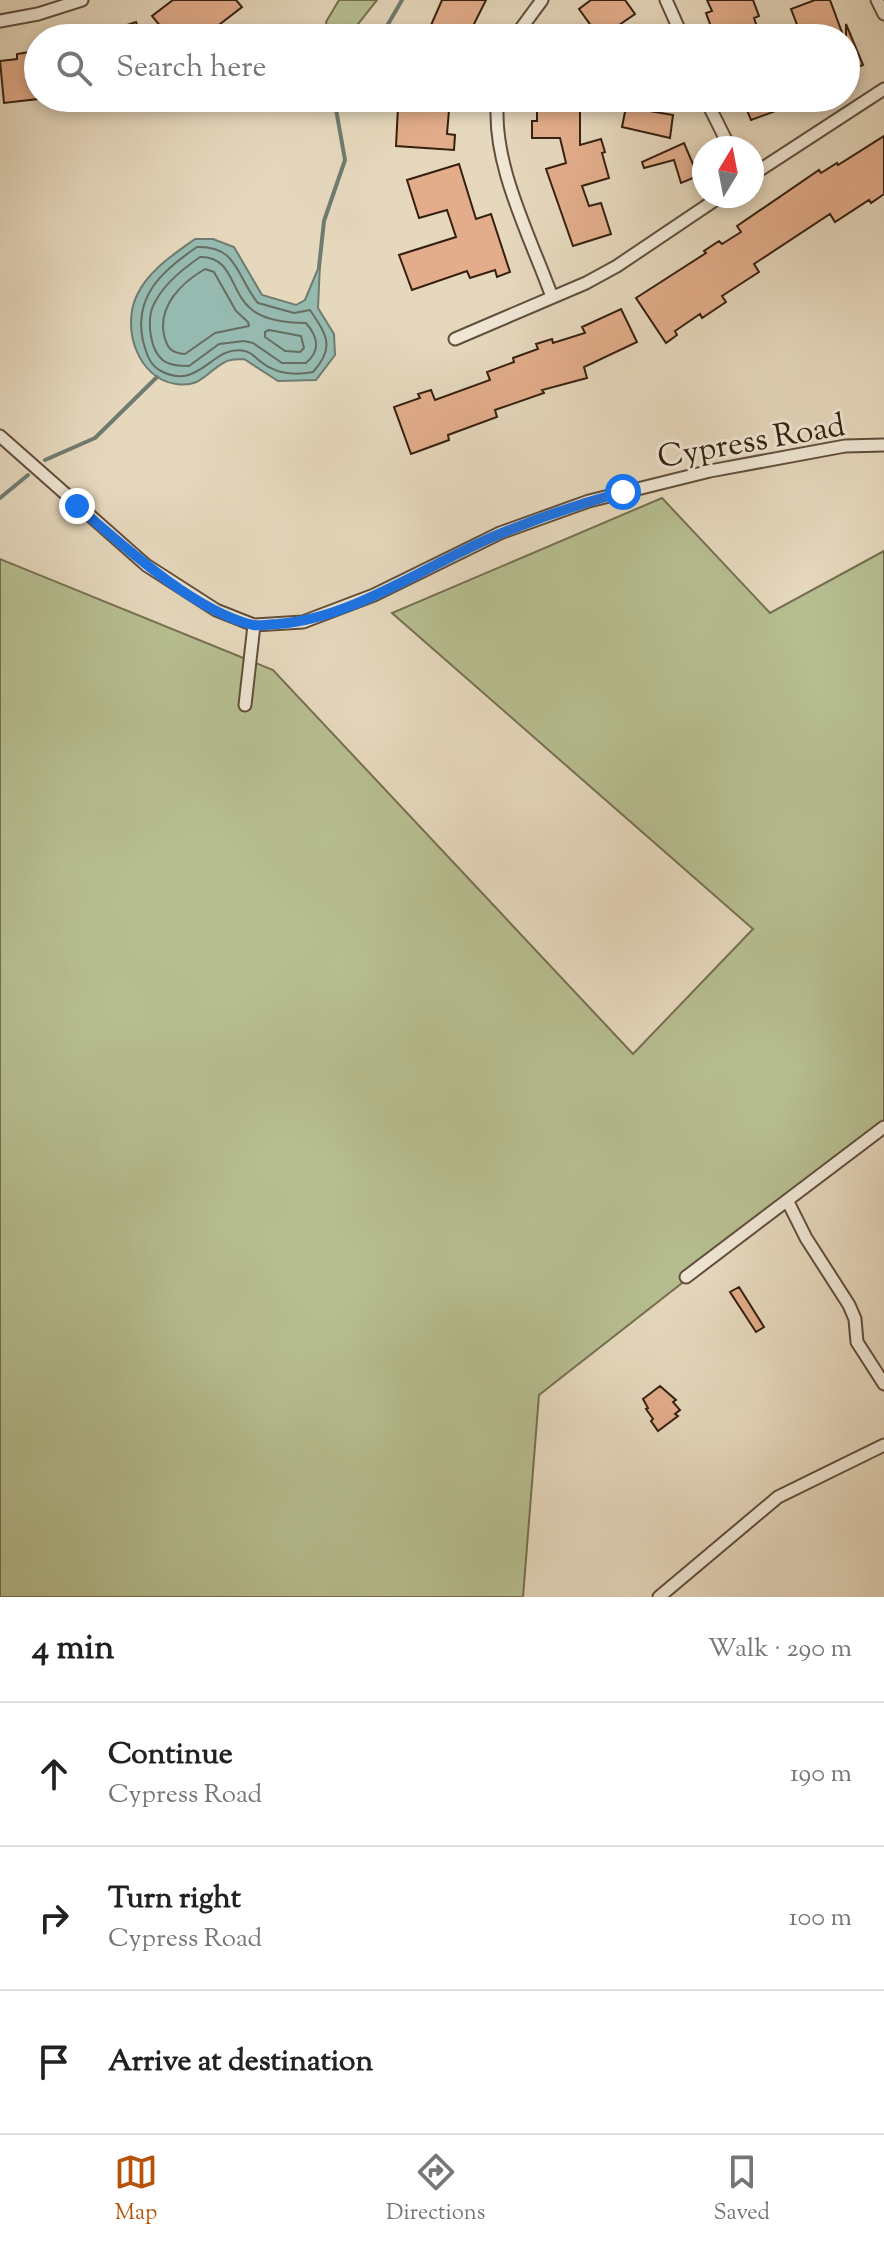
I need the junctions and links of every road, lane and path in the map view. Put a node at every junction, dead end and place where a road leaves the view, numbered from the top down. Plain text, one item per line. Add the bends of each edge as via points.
1 (82, 0) edge
2 (542, 0) edge
3 (666, 0) edge
4 (877, 0) edge
5 (55, 4) edge
6 (884, 14) edge
7 (0, 21) edge
8 (524, 24) edge
9 (677, 24) edge
10 (884, 89) edge
11 (860, 105) edge
12 (496, 112) edge
13 (712, 112) edge
14 (849, 112) edge
15 (724, 136) edge
16 (764, 167) edge
17 (703, 208) edge
18 (552, 297) junction
19 (455, 339) dead end
20 (0, 436) edge
21 (884, 445) edge
22 (254, 625) junction
23 (245, 705) dead end
24 (884, 1127) edge
25 (788, 1202) junction
26 (686, 1277) dead end
27 (884, 1384) edge
28 (884, 1445) edge
29 (659, 1597) edge

1 - 5 street
2 - 8 street
3 - 9 street
4 - 6 street
5 - 7 street
10 - 11 street
12 - 18 street via 509,181
13 - 15 street
14 - 16 street
17 - 18 street via 617,266
18 - 19 street
20 - 22 street, Cypress Road via 146,565 216,610
21 - 22 street, Cypress Road via 845,446 710,471 589,501 500,533 374,595 303,622
22 - 23 street
24 - 25 street
25 - 26 street
25 - 27 street via 849,1305 857,1342
28 - 29 street via 778,1497

